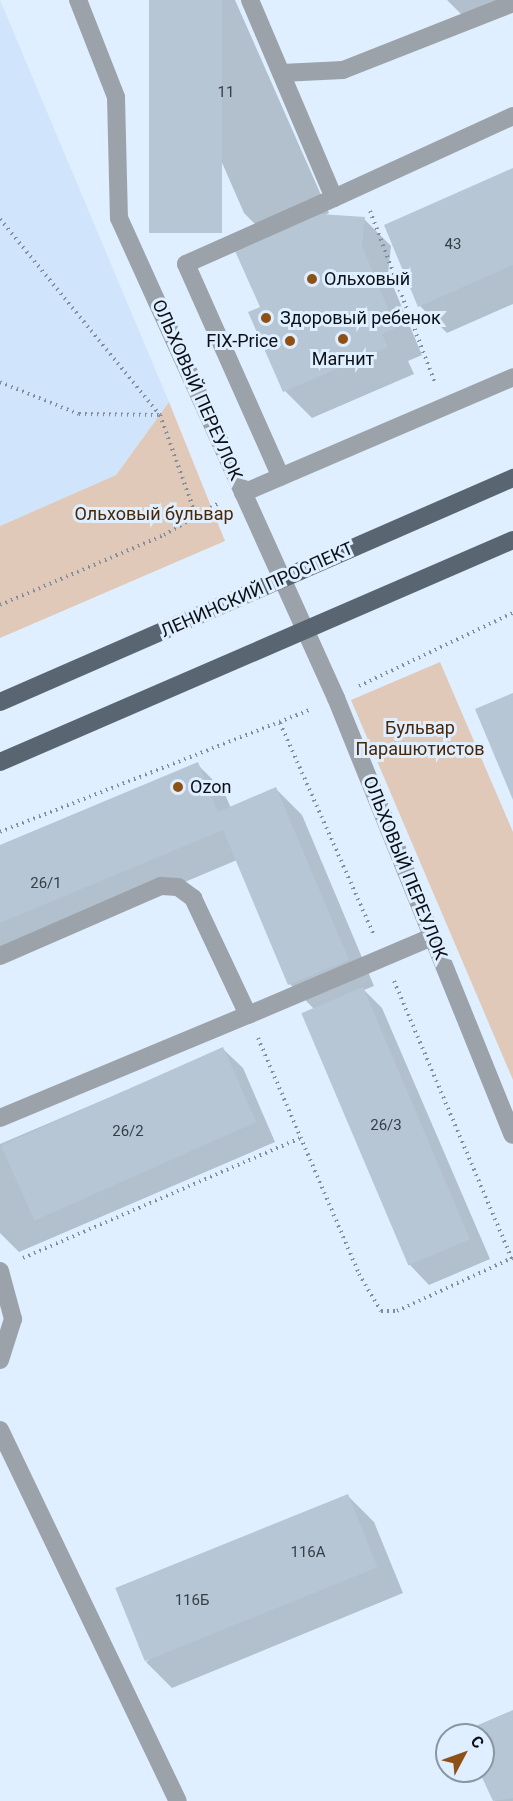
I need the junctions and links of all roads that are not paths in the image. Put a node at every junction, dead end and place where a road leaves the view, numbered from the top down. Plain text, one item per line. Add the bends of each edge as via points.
1 (78, 0) edge
2 (250, 0) edge
3 (513, 3) edge
4 (282, 73) junction
5 (513, 116) edge
6 (334, 198) junction
7 (513, 377) edge
8 (280, 477) junction
9 (513, 478) edge
10 (243, 493) junction
11 (513, 540) edge
12 (279, 579) junction
13 (305, 628) junction
14 (0, 702) edge
15 (0, 762) edge
16 (432, 938) junction
17 (0, 956) edge
18 (248, 1015) junction
19 (0, 1118) edge
20 (513, 1135) edge
21 (5, 1267) edge
22 (0, 1360) edge
23 (0, 1430) edge
24 (8, 1464) edge
25 (178, 1801) edge

1 - 10 street, ОЛЬХОВЫЙ ПЕРЕУЛОК via 116,97 119,218
2 - 4 street
3 - 4 street via 344,70
4 - 6 street
5 - 6 street
6 - 8 street via 186,264
7 - 8 street
8 - 10 street
9 - 12 main road, ЛЕНИНСКИЙ ПРОСПЕКТ
10 - 12 street, ОЛЬХОВЫЙ ПЕРЕУЛОК
11 - 13 main road
12 - 13 street, ОЛЬХОВЫЙ ПЕРЕУЛОК
12 - 14 main road, ЛЕНИНСКИЙ ПРОСПЕКТ
13 - 15 main road
13 - 16 street, ОЛЬХОВЫЙ ПЕРЕУЛОК
16 - 18 street
16 - 20 street, ОЛЬХОВЫЙ ПЕРЕУЛОК
17 - 18 street via 162,886 178,887 193,898
18 - 19 street
21 - 22 street via 14,1319
23 - 24 street
24 - 25 street

